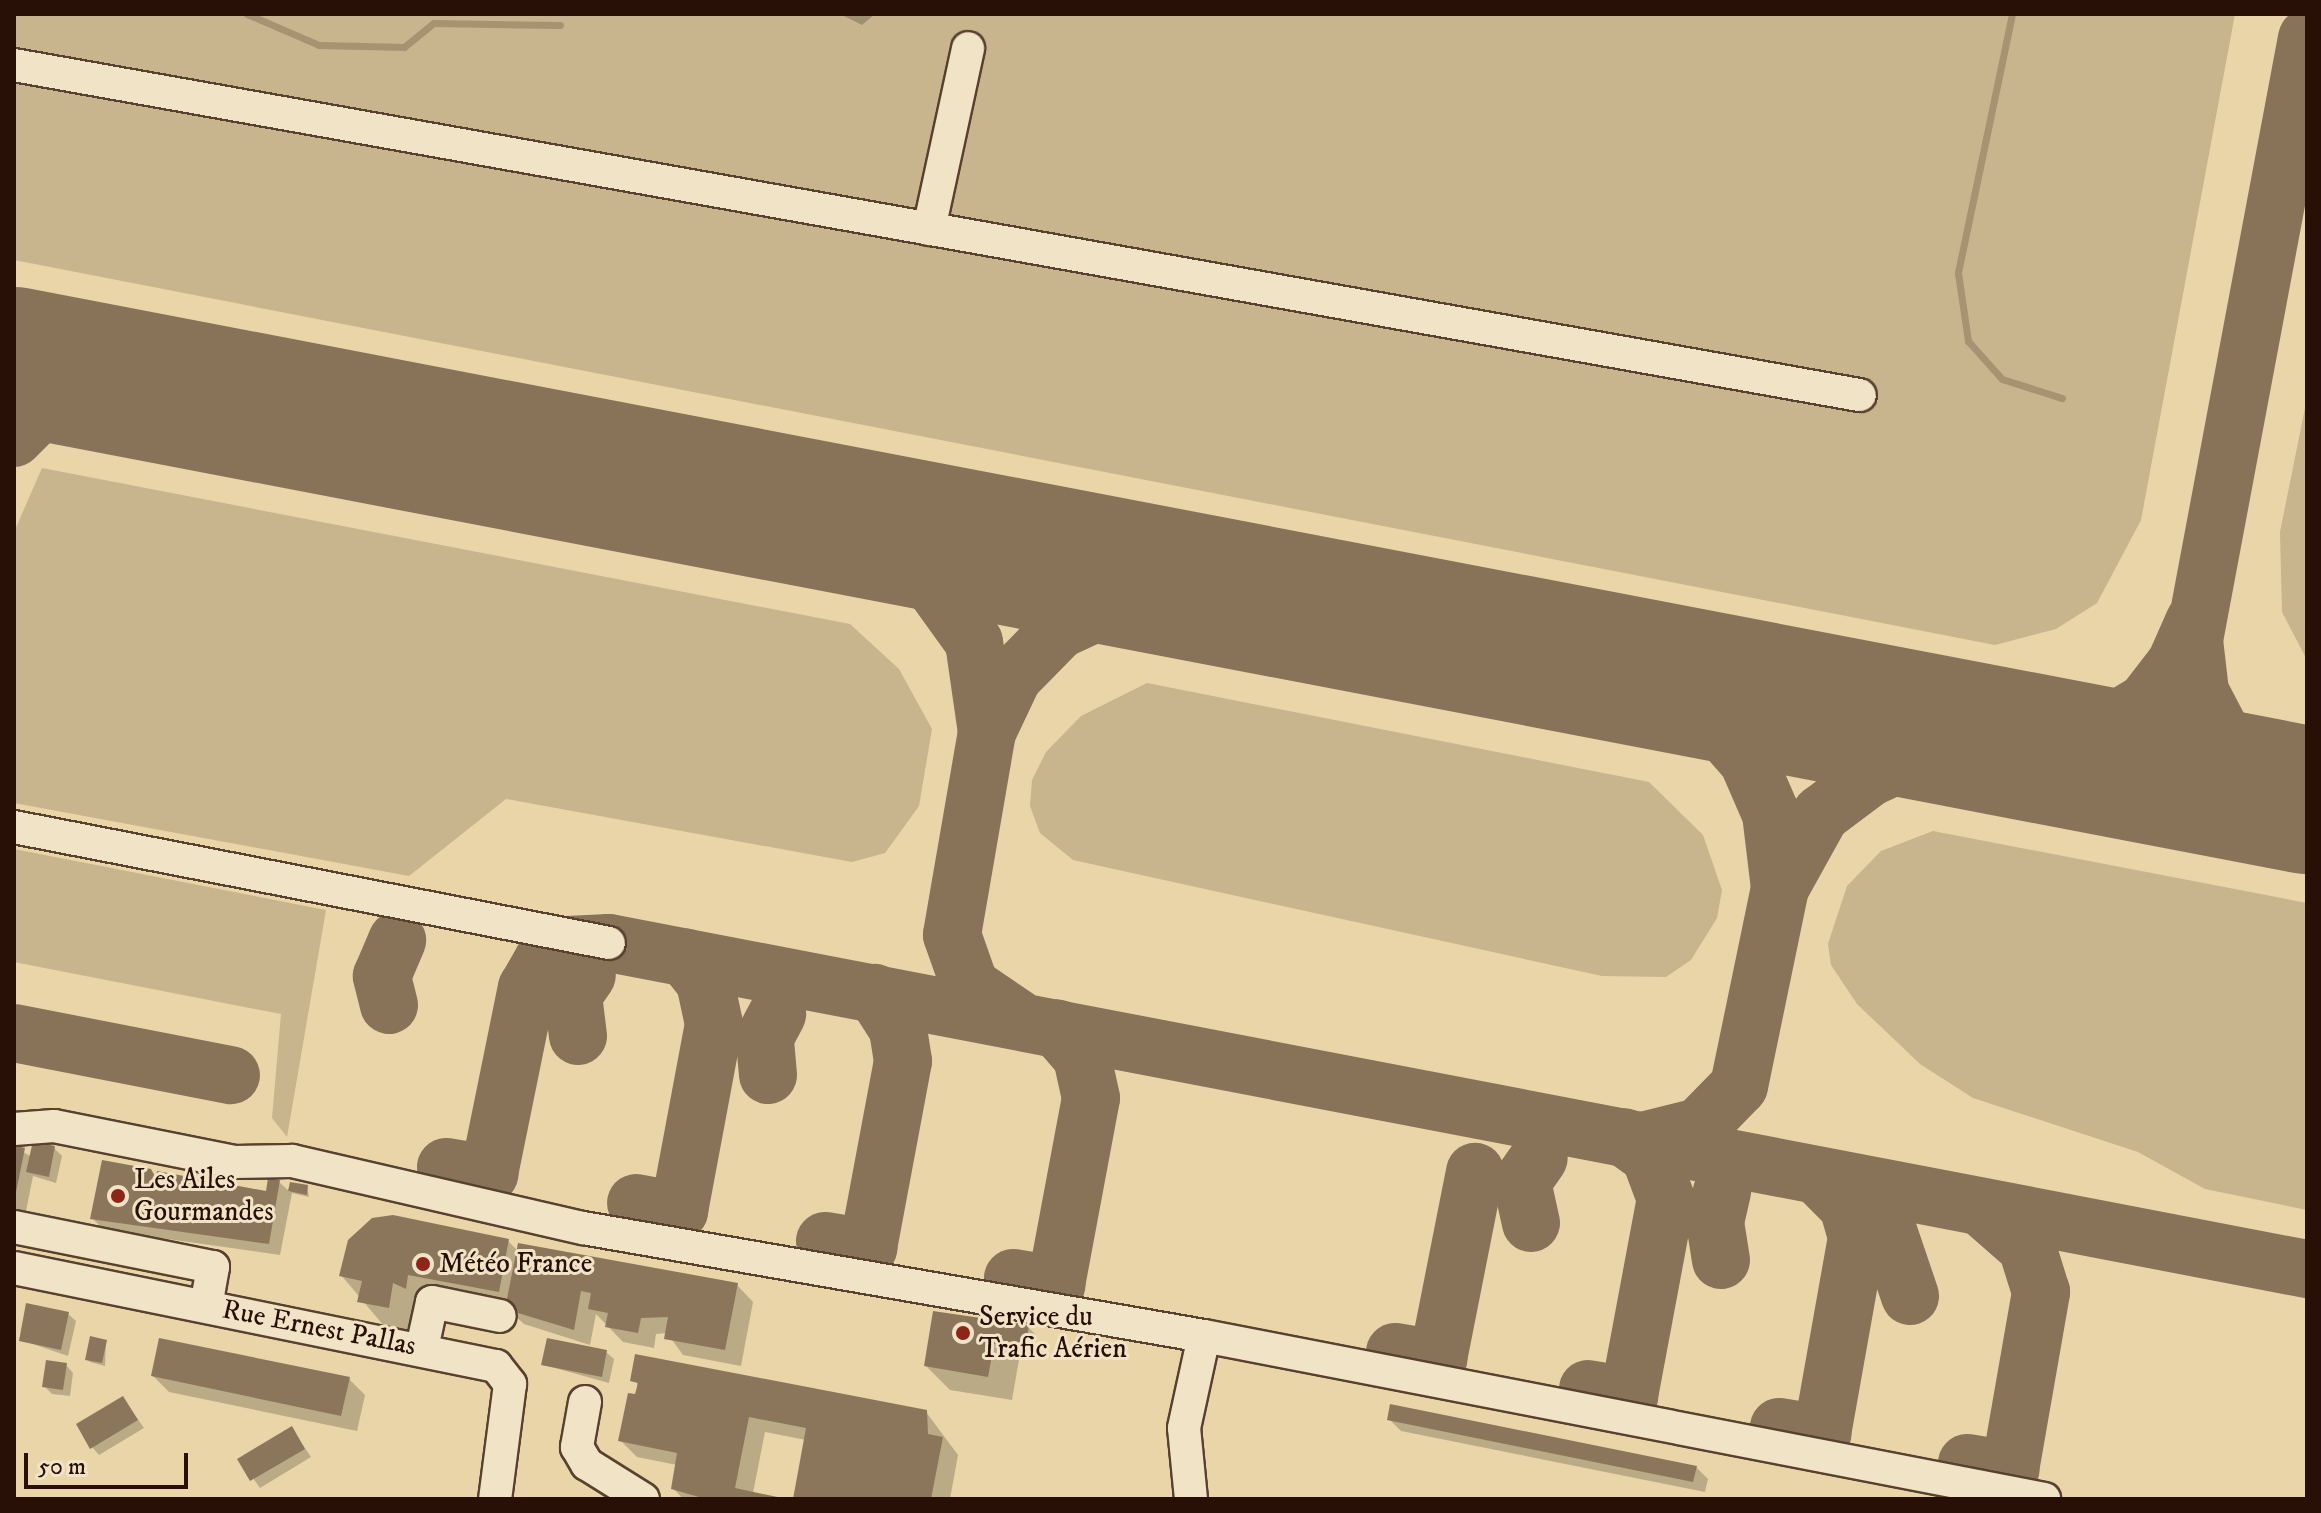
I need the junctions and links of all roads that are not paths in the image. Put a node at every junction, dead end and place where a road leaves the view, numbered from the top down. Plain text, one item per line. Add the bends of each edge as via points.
1 (968, 48) dead end
2 (14, 65) edge
3 (929, 229) junction
4 (1860, 395) dead end
5 (14, 827) edge
6 (609, 943) dead end
7 (14, 1129) edge
8 (14, 1227) edge
9 (87, 1241) junction
10 (14, 1268) edge
11 (78, 1280) junction
12 (206, 1305) junction
13 (500, 1316) dead end
14 (1204, 1336) junction
15 (422, 1348) junction
16 (585, 1402) dead end
17 (493, 1495) edge
18 (643, 1499) edge
19 (1191, 1499) edge
20 (2044, 1499) edge

1 - 3 street
2 - 3 street
3 - 4 street
5 - 6 street
7 - 14 street via 54,1126 234,1162 292,1161 583,1228
8 - 9 street
9 - 11 street
9 - 12 street via 213,1267
10 - 11 street, Rue Ernest Pallas
11 - 12 street, Rue Ernest Pallas
12 - 15 street, Rue Ernest Pallas
13 - 15 street via 432,1302
14 - 19 street via 1184,1428
14 - 20 street
15 - 17 street, Rue Ernest Pallas via 481,1361 508,1378
16 - 18 street via 577,1447 587,1464

